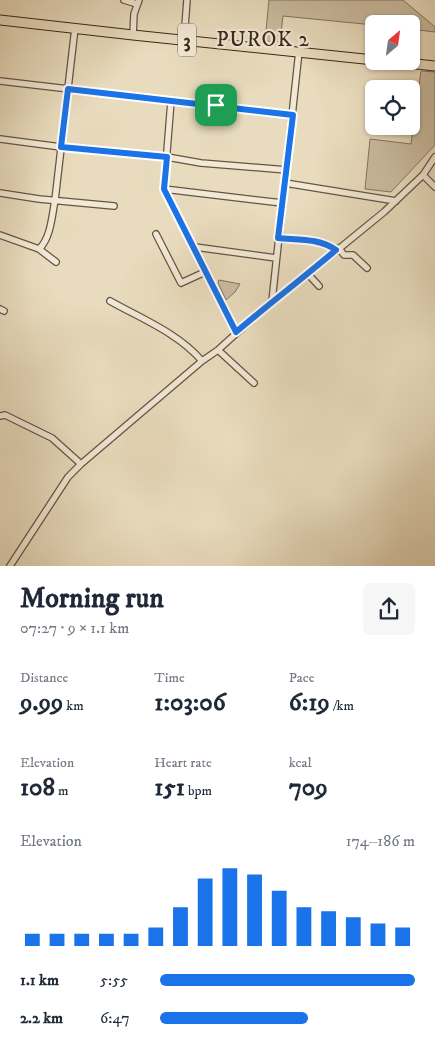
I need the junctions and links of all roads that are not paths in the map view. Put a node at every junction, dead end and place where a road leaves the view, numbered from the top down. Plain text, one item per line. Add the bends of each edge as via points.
1 (124, 0) edge
2 (187, 0) edge
3 (138, 2) edge
4 (0, 20) edge
5 (75, 28) junction
6 (133, 35) junction
7 (184, 39) junction
8 (299, 51) junction
9 (365, 59) edge
10 (420, 64) edge
11 (435, 66) edge
12 (0, 80) edge
13 (68, 89) junction
14 (171, 101) junction
15 (293, 115) junction
16 (0, 139) edge
17 (61, 147) junction
18 (167, 157) junction
19 (435, 157) edge
20 (287, 170) junction
21 (423, 175) junction
22 (285, 183) junction
23 (435, 187) edge
24 (164, 189) junction
25 (0, 193) edge
26 (55, 200) junction
27 (396, 201) junction
28 (282, 203) junction
29 (114, 206) dead end
30 (0, 234) edge
31 (156, 234) dead end
32 (278, 238) junction
33 (195, 248) junction
34 (39, 249) junction
35 (337, 249) junction
36 (276, 258) junction
37 (56, 262) dead end
38 (367, 268) dead end
39 (205, 272) junction
40 (308, 274) junction
41 (319, 286) dead end
42 (110, 301) dead end
43 (272, 301) junction
44 (236, 332) junction
45 (218, 350) junction
46 (202, 361) junction
47 (254, 383) dead end
48 (0, 416) edge
49 (80, 464) junction
50 (10, 566) edge

1 - 3 street
2 - 7 street
3 - 6 street
4 - 5 highway, 3
5 - 6 highway, 3
5 - 13 street
6 - 7 highway, 3
7 - 8 highway, 3
8 - 9 highway, 3
8 - 15 street
10 - 11 highway
12 - 13 street
13 - 14 street
13 - 17 street
14 - 15 street
14 - 18 street
15 - 20 street
16 - 17 street
17 - 18 street
17 - 26 street
18 - 20 street
18 - 24 street
19 - 21 street
20 - 22 street
21 - 23 street
21 - 27 street
22 - 27 street
22 - 28 street
24 - 28 street
24 - 33 street
25 - 26 street
26 - 29 street
26 - 34 street via 50,228
27 - 35 street
28 - 32 street
30 - 34 street
31 - 39 street via 181,283
32 - 35 street via 318,241
32 - 36 street
33 - 36 street
33 - 39 street
34 - 37 street
35 - 38 street via 344,255 353,255
35 - 40 street
36 - 43 street
39 - 44 street
40 - 41 street
40 - 43 street
42 - 46 street via 177,338
43 - 44 street
44 - 45 street
45 - 46 street
45 - 47 street
46 - 49 street
48 - 49 street via 52,438
49 - 50 street via 68,477

